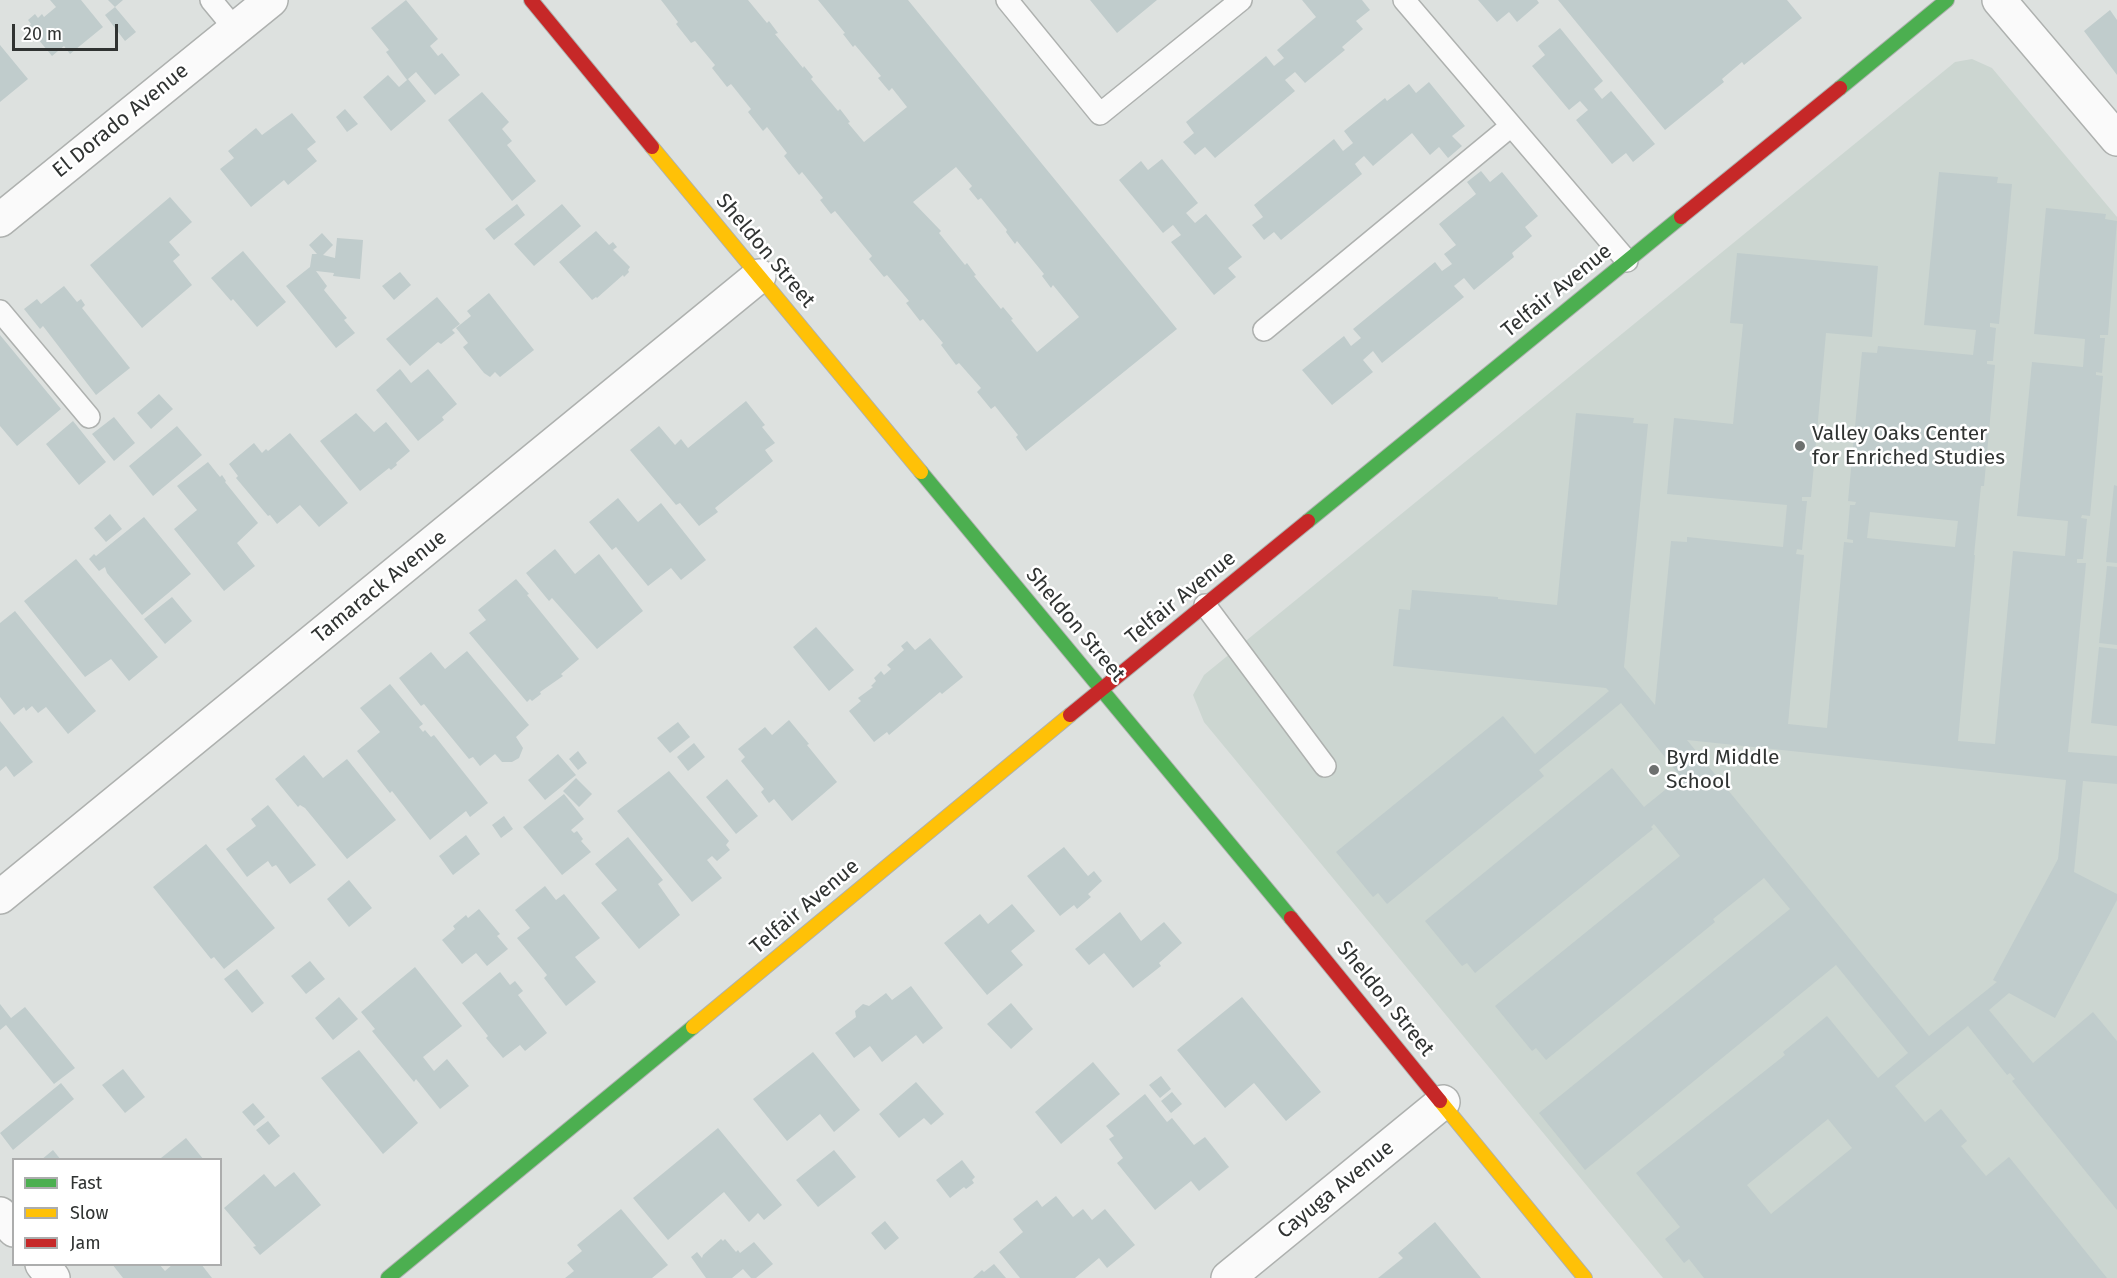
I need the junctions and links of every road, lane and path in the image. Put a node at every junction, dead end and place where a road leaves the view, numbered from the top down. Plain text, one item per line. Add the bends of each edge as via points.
1 (211, 0) edge
2 (271, 0) edge
3 (531, 0) edge
4 (1007, 0) edge
5 (1241, 0) edge
6 (1404, 0) edge
7 (1947, 0) edge
8 (1999, 0) edge
9 (235, 29) junction
10 (1511, 126) junction
11 (2117, 139) edge
12 (0, 220) edge
13 (1627, 261) junction
14 (759, 276) junction
15 (0, 311) edge
16 (1263, 330) dead end
17 (88, 417) dead end
18 (1205, 605) junction
19 (1101, 690) junction
20 (1325, 766) dead end
21 (0, 897) edge
22 (1443, 1102) junction
23 (0, 1214) edge
24 (12, 1228) edge
25 (44, 1266) edge
26 (53, 1278) edge
27 (388, 1278) edge
28 (1228, 1278) edge
29 (1585, 1278) edge

1 - 9 lane
2 - 9 street, El Dorado Avenue
3 - 14 street, Sheldon Street
4 - 5 lane via 1100,114
6 - 10 lane
7 - 13 street, Telfair Avenue
8 - 11 street
9 - 12 street, El Dorado Avenue
10 - 13 lane
10 - 16 lane
13 - 18 street, Telfair Avenue
14 - 19 street, Sheldon Street
14 - 21 street, Tamarack Avenue
15 - 17 lane
18 - 19 street, Telfair Avenue
18 - 20 lane
19 - 22 street, Sheldon Street
19 - 27 street, Telfair Avenue
22 - 28 street, Cayuga Avenue
22 - 29 street, Sheldon Street
23 - 24 street
25 - 26 street

